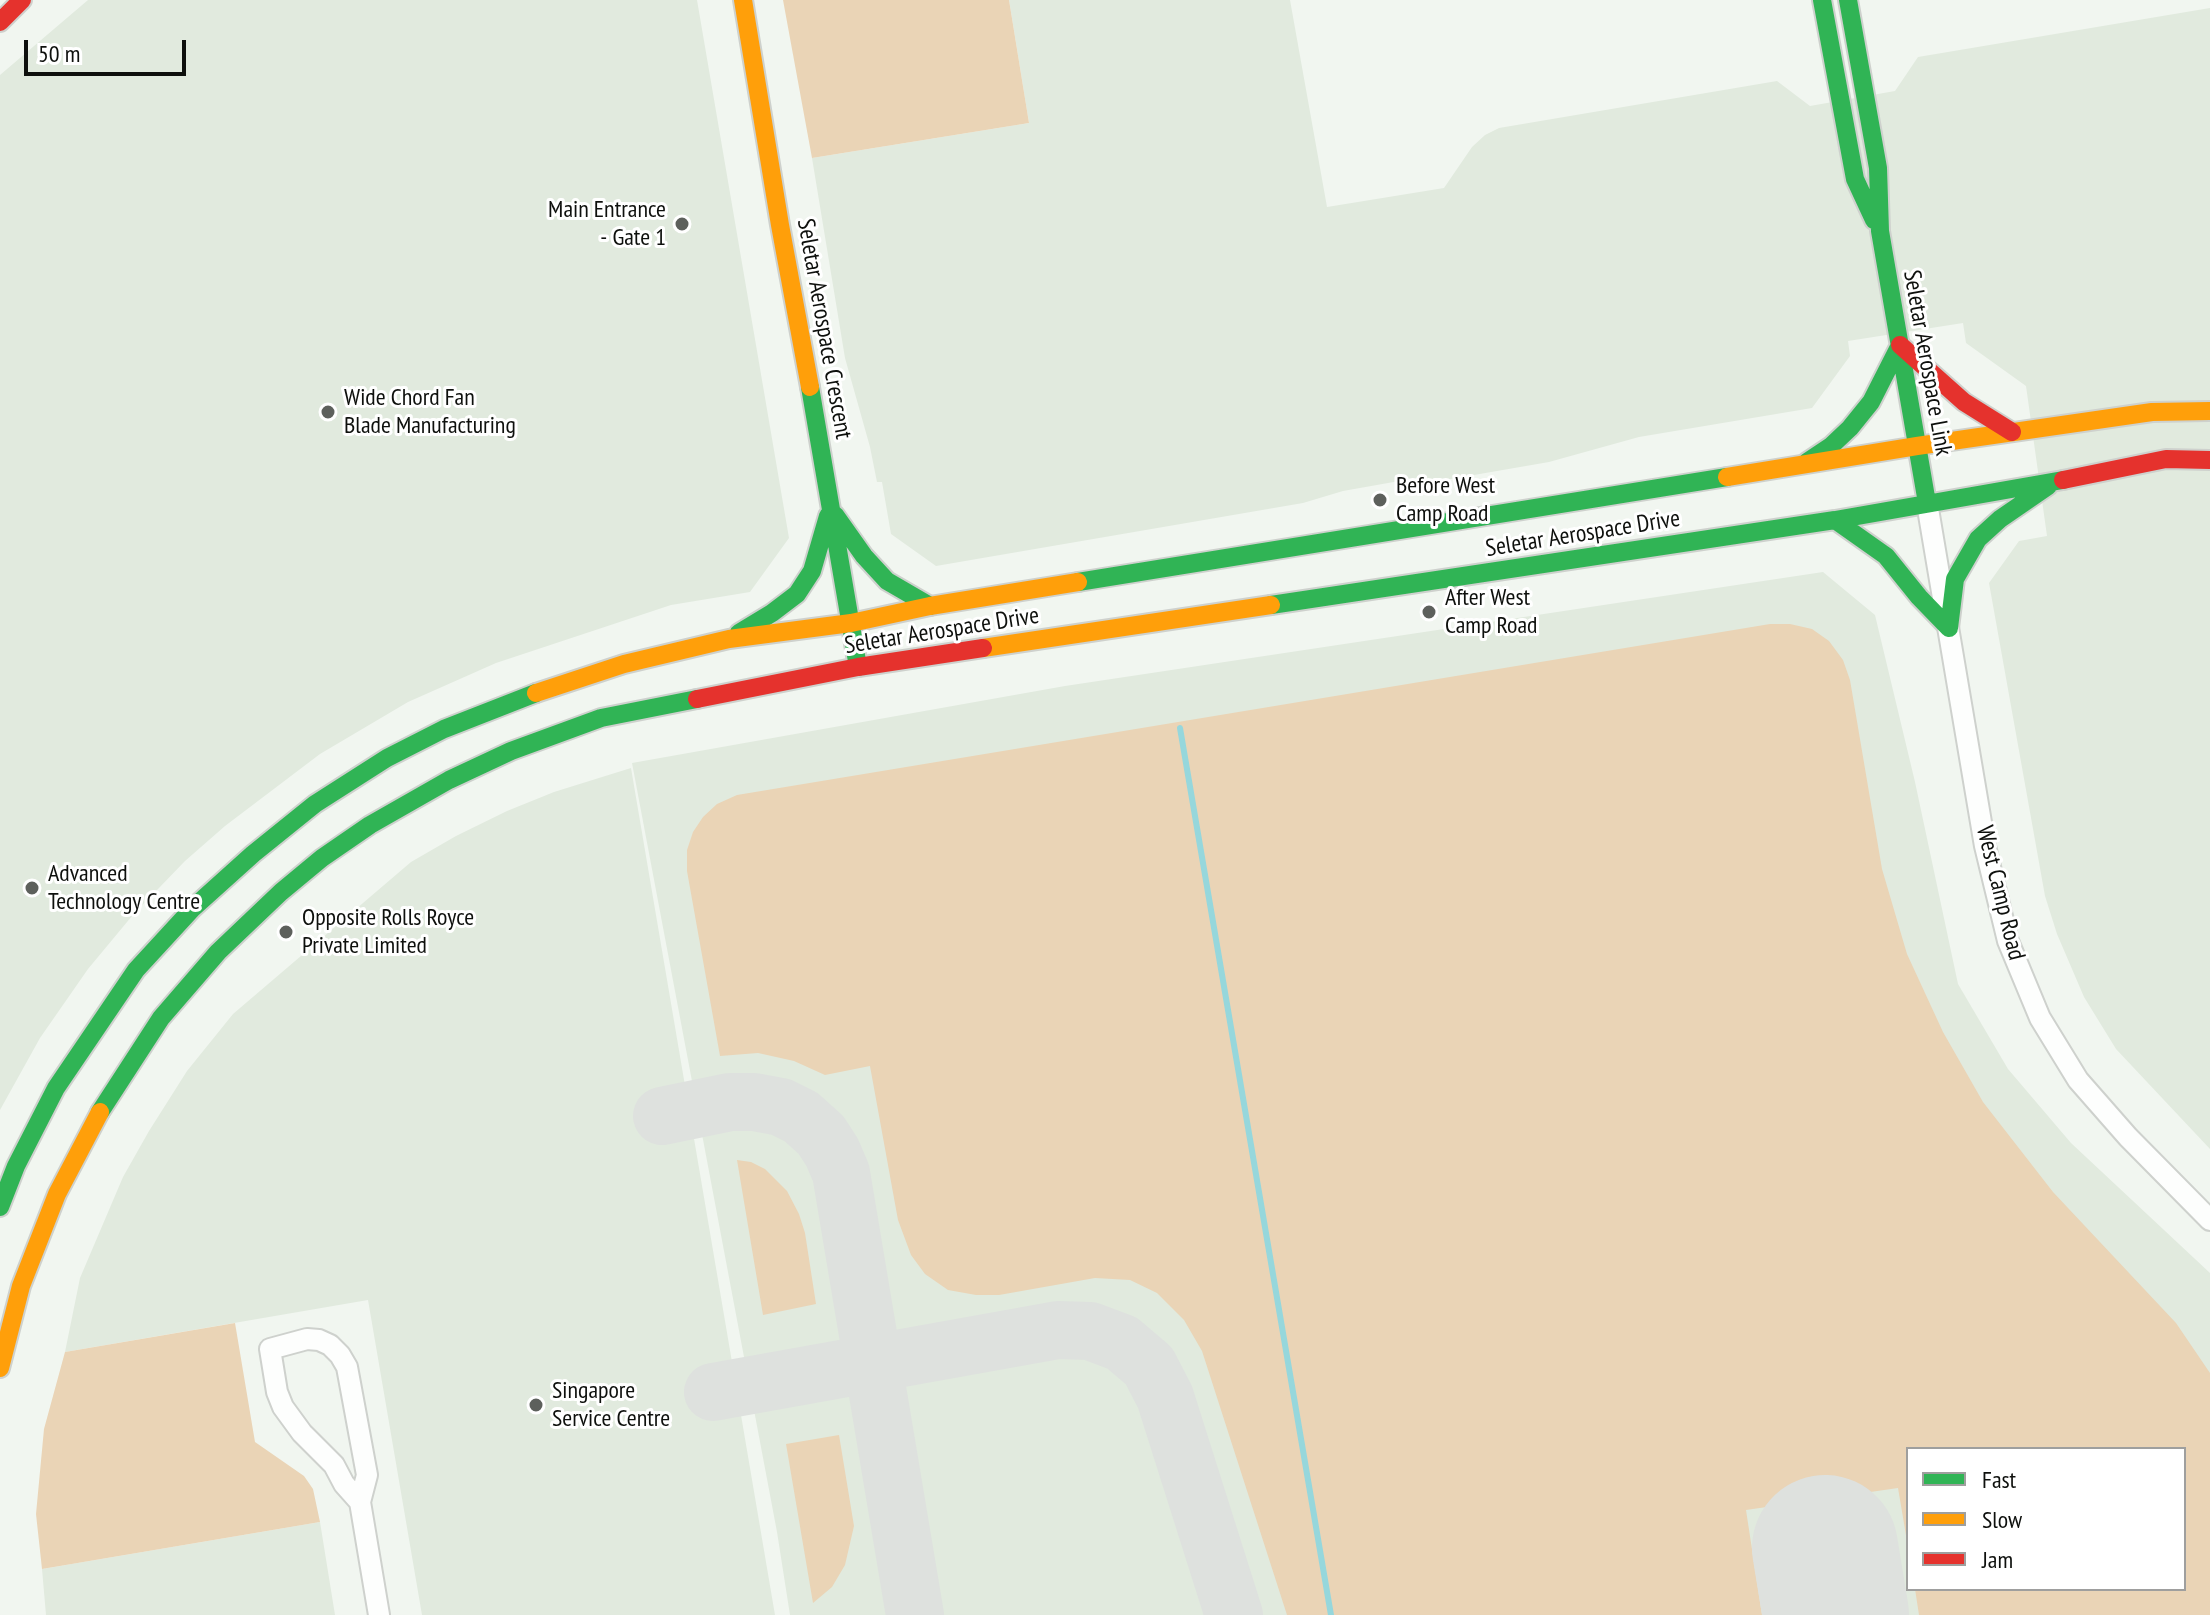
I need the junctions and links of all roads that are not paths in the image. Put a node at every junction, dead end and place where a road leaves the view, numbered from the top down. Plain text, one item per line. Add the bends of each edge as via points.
1 (22, 0) edge
2 (32, 0) edge
3 (743, 0) edge
4 (1848, 0) edge
5 (1823, 9) edge
6 (0, 24) edge
7 (1880, 231) junction
8 (1900, 345) junction
9 (2210, 411) edge
10 (2012, 432) junction
11 (1917, 446) junction
12 (2210, 460) edge
13 (1803, 464) junction
14 (2056, 481) junction
15 (1927, 503) junction
16 (830, 508) junction
17 (1835, 520) junction
18 (930, 606) junction
19 (851, 623) junction
20 (1949, 628) junction
21 (729, 639) junction
22 (858, 667) junction
23 (0, 1207) edge
24 (2210, 1220) edge
25 (0, 1368) edge
26 (360, 1502) junction
27 (379, 1615) edge

1 - 6 street
2 - 6 street
3 - 16 street, Seletar Aerospace Crescent
4 - 7 street, Seletar Aerospace Link via 1878,168
5 - 7 street, Seletar Aerospace Link via 1855,179
7 - 8 street, Seletar Aerospace Link
8 - 10 street via 1964,402
8 - 11 street, Seletar Aerospace Link
8 - 13 street via 1871,402 1850,428
9 - 10 street, Seletar Aerospace Drive via 2152,412
10 - 11 street, Seletar Aerospace Drive
11 - 13 street, Seletar Aerospace Drive
11 - 15 street, Seletar Aerospace Link
12 - 14 street, Seletar Aerospace Drive via 2166,459
13 - 18 street, Seletar Aerospace Drive
14 - 15 street, Seletar Aerospace Drive
14 - 20 street via 1978,539 1955,579
15 - 17 street, Seletar Aerospace Drive
15 - 20 street, West Camp Road
16 - 18 street via 887,581
16 - 19 street, Seletar Aerospace Crescent
16 - 21 street via 812,571 797,594
17 - 20 street via 1886,556
17 - 22 street, Seletar Aerospace Drive
18 - 19 street, Seletar Aerospace Drive
19 - 21 street, Seletar Aerospace Drive
19 - 22 street, Seletar Aerospace Crescent
20 - 24 street, West Camp Road via 1985,846 2008,941 2040,1018 2078,1080
21 - 23 street, Seletar Aerospace Drive via 624,664 512,701 387,758 315,804 193,908 136,970 56,1088
22 - 25 street, Seletar Aerospace Drive via 601,718 449,780 322,858 218,952 161,1018 102,1108 57,1194 21,1286
26 - 26 street via 283,1407 270,1349 319,1340 340,1355 347,1367 367,1475
26 - 27 street

